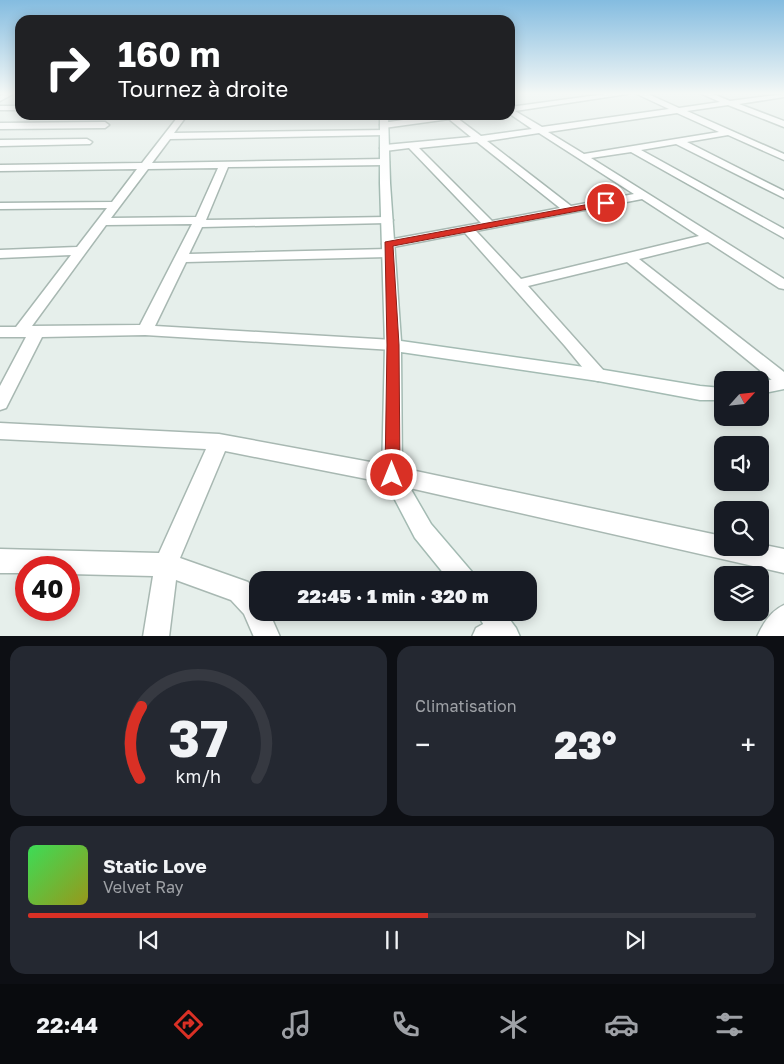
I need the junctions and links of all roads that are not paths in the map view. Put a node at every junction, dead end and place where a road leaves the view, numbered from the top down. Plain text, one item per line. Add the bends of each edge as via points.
1 (106, 124) joint
2 (176, 124) edge
3 (304, 124) edge
4 (384, 124) edge
5 (463, 124) edge
6 (530, 124) edge
7 (582, 124) edge
8 (706, 124) edge
9 (0, 126) edge
10 (539, 130) junction
11 (727, 133) junction
12 (302, 134) junction
13 (167, 136) junction
14 (478, 139) junction
15 (677, 141) junction
16 (87, 142) junction
17 (0, 143) edge
18 (413, 146) junction
19 (385, 148) junction
20 (631, 148) junction
21 (580, 157) junction
22 (784, 157) edge
23 (384, 162) junction
24 (225, 164) junction
25 (144, 165) junction
26 (62, 167) junction
27 (0, 168) edge
28 (784, 194) edge
29 (643, 196) junction
30 (115, 204) junction
31 (0, 206) edge
32 (569, 210) junction
33 (387, 220) junction
34 (102, 222) junction
35 (199, 222) junction
36 (490, 225) junction
37 (468, 229) junction
38 (784, 234) edge
39 (708, 238) junction
40 (388, 248) junction
41 (79, 251) junction
42 (0, 254) edge
43 (629, 257) junction
44 (182, 258) junction
45 (784, 269) edge
46 (766, 273) junction
47 (518, 284) junction
48 (784, 285) edge
49 (145, 330) junction
50 (37, 331) junction
51 (0, 332) edge
52 (20, 332) junction
53 (393, 345) junction
54 (598, 375) junction
55 (784, 382) edge
56 (769, 386) edge
57 (714, 394) edge
58 (0, 403) edge
59 (0, 432) edge
60 (218, 442) junction
61 (392, 475) junction
62 (714, 545) edge
63 (763, 556) edge
64 (0, 561) edge
65 (784, 561) edge
66 (166, 565) junction
67 (456, 571) edge
68 (784, 618) edge
69 (156, 636) edge
70 (267, 636) edge
71 (770, 636) edge

1 - 9 street
1 - 16 street
2 - 13 street
3 - 12 street
4 - 12 street
4 - 19 street
5 - 14 street
6 - 10 street
7 - 10 street
8 - 11 street
10 - 14 street
10 - 21 street
11 - 15 street
11 - 22 street
12 - 13 street
13 - 25 street
14 - 18 street
14 - 32 street
15 - 20 street
15 - 28 street
16 - 17 street
16 - 26 street
18 - 19 street
18 - 36 street
19 - 23 street
20 - 21 street
20 - 38 street
21 - 29 street
23 - 24 street
23 - 33 street
24 - 25 street
24 - 35 street
25 - 26 street
25 - 30 street
26 - 27 street
29 - 32 street
29 - 39 street
30 - 31 street
30 - 34 street
32 - 36 street
33 - 35 street
33 - 40 street
34 - 35 street
34 - 41 street
35 - 44 street
36 - 37 street
37 - 40 street
37 - 47 street
39 - 43 street
39 - 46 street
40 - 44 street
40 - 53 street
41 - 42 street
41 - 52 street
43 - 47 street
43 - 55 street
44 - 49 street
45 - 46 street
46 - 48 street
47 - 54 street
49 - 50 street
49 - 53 street
50 - 52 street
50 - 58 street
51 - 52 street
53 - 54 street
53 - 61 street
54 - 57 street
55 - 56 street
59 - 60 street
60 - 61 street
60 - 66 street
61 - 62 street
61 - 67 street via 423,531
63 - 65 street
64 - 66 street
66 - 69 street
66 - 70 street via 239,591 253,605
68 - 71 street

